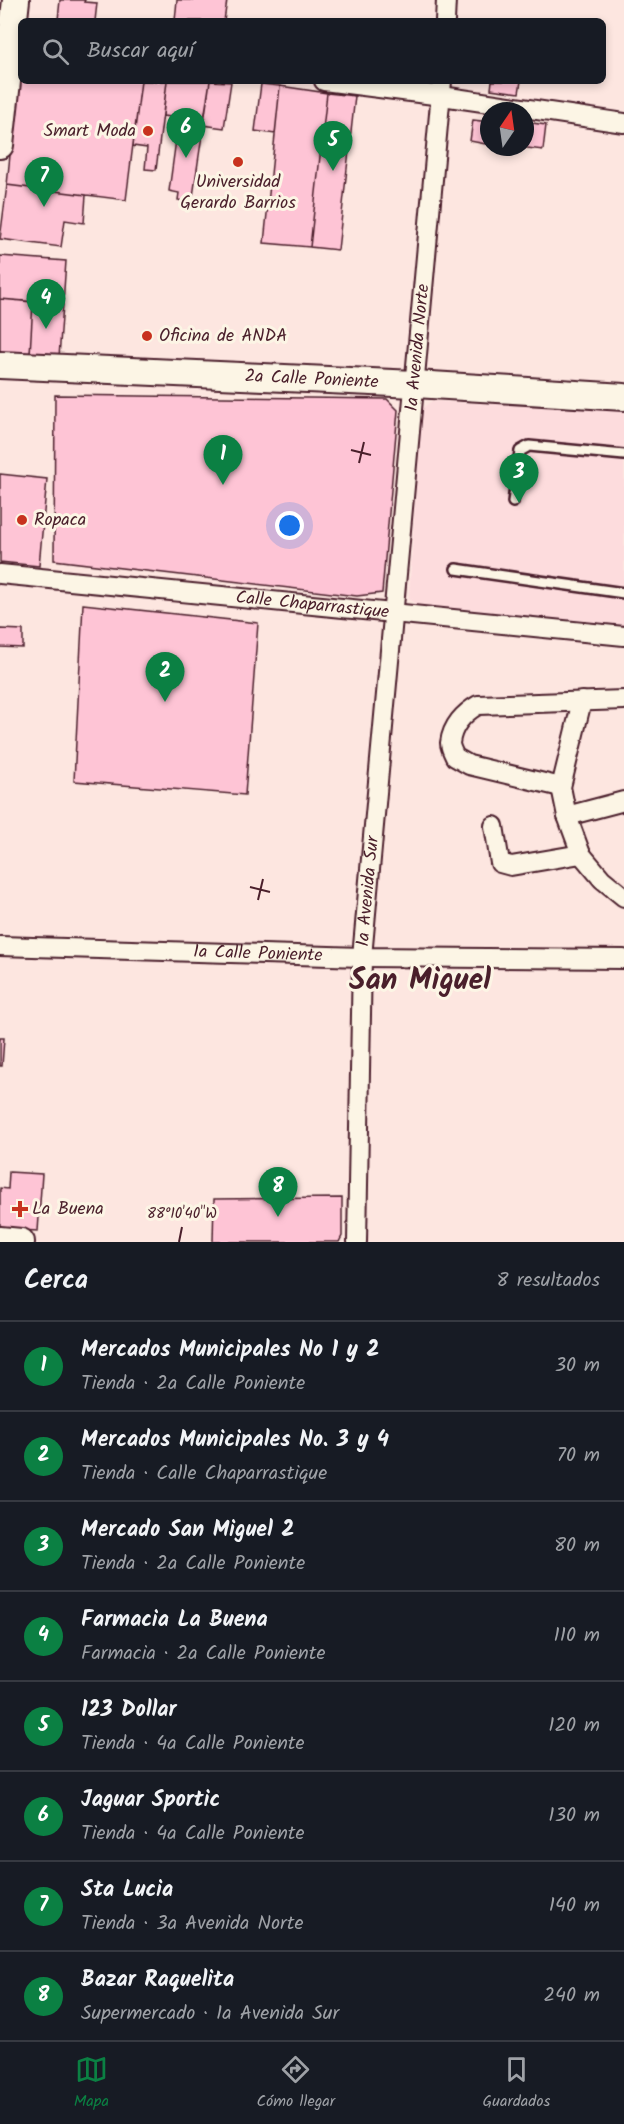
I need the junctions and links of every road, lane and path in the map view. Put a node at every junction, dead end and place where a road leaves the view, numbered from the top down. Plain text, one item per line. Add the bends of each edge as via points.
1 (16, 0) edge
2 (446, 0) edge
3 (445, 18) edge
4 (11, 42) edge
5 (375, 84) edge
6 (442, 88) edge
7 (624, 123) edge
8 (0, 145) edge
9 (0, 366) edge
10 (415, 384) junction
11 (624, 397) edge
12 (624, 455) edge
13 (513, 502) dead end
14 (456, 569) dead end
15 (0, 574) edge
16 (624, 593) edge
17 (394, 614) junction
18 (624, 636) edge
19 (624, 700) edge
20 (582, 701) junction
21 (561, 787) junction
22 (624, 801) edge
23 (567, 816) junction
24 (494, 826) dead end
25 (581, 854) junction
26 (624, 897) edge
27 (0, 946) edge
28 (362, 957) junction
29 (624, 959) edge
30 (0, 1240) edge
31 (21, 1242) edge
32 (357, 1242) edge

1 - 4 main road
2 - 3 street
4 - 8 main road
5 - 6 street
6 - 7 street
6 - 10 street, 1a Avenida Norte
9 - 10 main road, 2a Calle Poniente
10 - 11 main road, 2a Calle Poniente
10 - 17 street, 1a Avenida Norte
12 - 13 lane via 529,446 520,451
14 - 16 lane
15 - 17 street, Calle Chaparrastique
17 - 18 street, Calle Chaparrastique
17 - 28 street, 1a Avenida Sur
19 - 20 street
20 - 21 street
20 - 21 street via 478,705 465,712 450,744 454,757 469,765
21 - 23 street
22 - 23 street
23 - 25 street
24 - 25 street via 500,863 505,865
25 - 26 street
27 - 28 street, 1a Calle Poniente
28 - 29 street, 1a Calle Poniente
28 - 32 street, 1a Avenida Sur
30 - 31 main road

